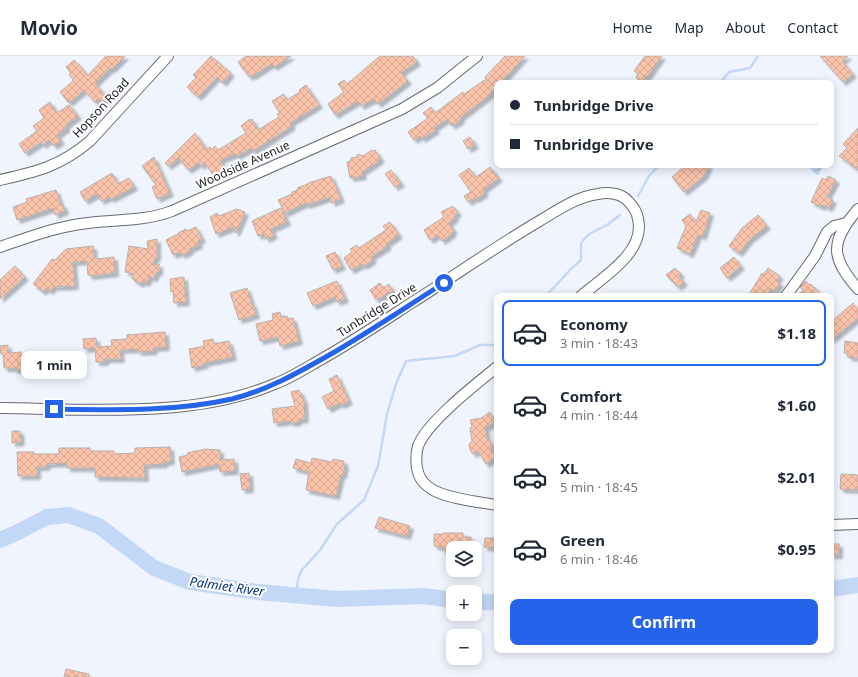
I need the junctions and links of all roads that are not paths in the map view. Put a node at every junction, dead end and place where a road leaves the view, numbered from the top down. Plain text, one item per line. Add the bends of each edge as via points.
1 (168, 56) edge
2 (478, 56) edge
3 (0, 180) edge
4 (858, 209) edge
5 (846, 223) junction
6 (0, 247) edge
7 (858, 289) edge
8 (585, 293) edge
9 (788, 293) edge
10 (494, 370) edge
11 (0, 408) edge
12 (494, 504) edge
13 (834, 524) edge
14 (858, 524) edge

1 - 3 street, Hopson Road via 78,152 55,165
2 - 6 street, Woodside Avenue via 437,88 402,109 172,211 146,218 69,226
4 - 5 street
5 - 7 street via 838,238 837,253 842,270
5 - 9 street via 834,226 827,232 815,256
8 - 11 street, Tunbridge Drive via 628,255 637,239 637,214 628,200 619,195 599,194 561,208 348,344 291,377 251,393 232,399 144,410
10 - 12 street via 428,429 418,447 416,457 419,476 427,486 445,495
13 - 14 street

